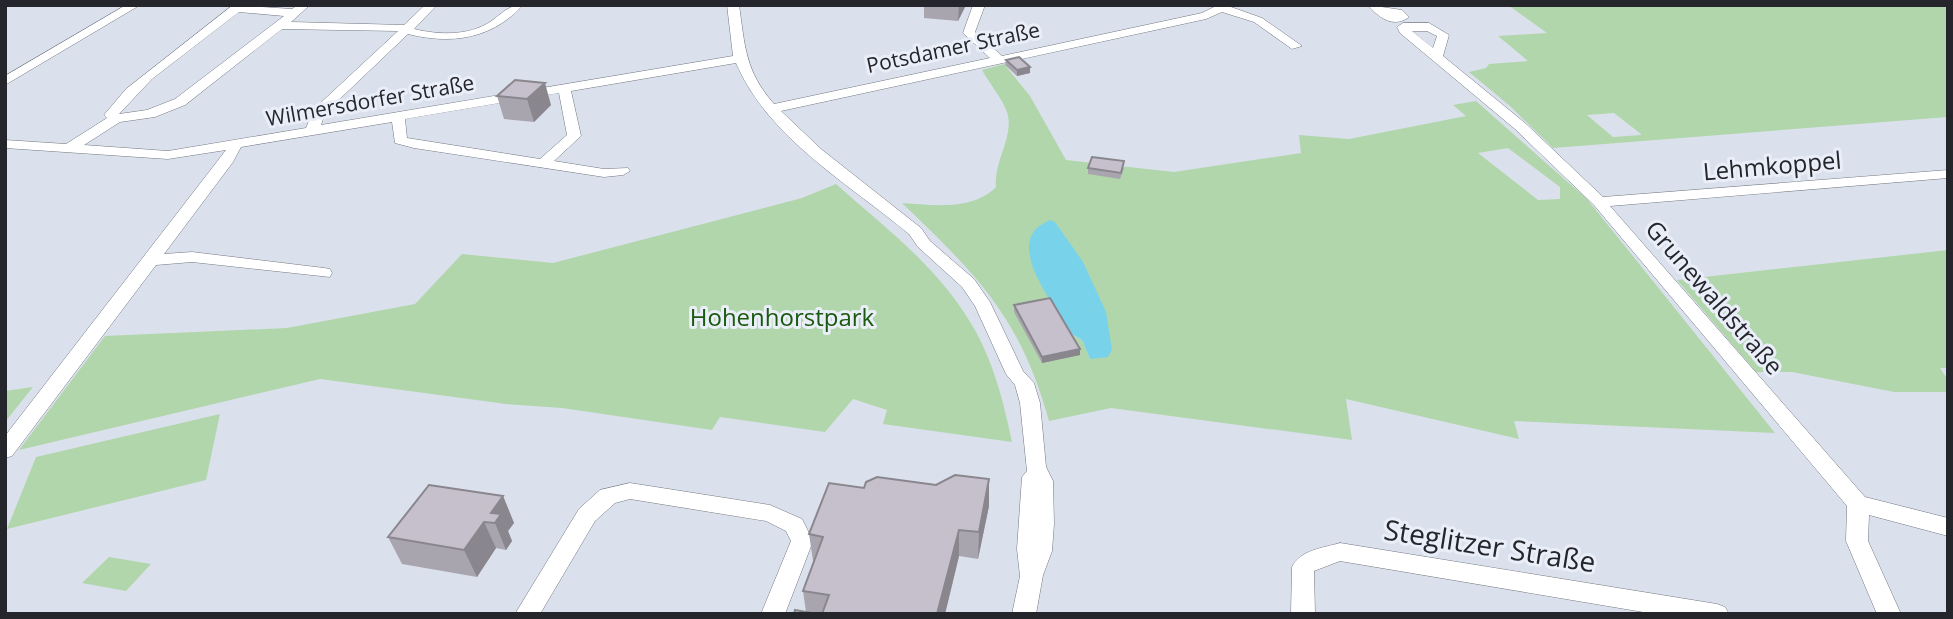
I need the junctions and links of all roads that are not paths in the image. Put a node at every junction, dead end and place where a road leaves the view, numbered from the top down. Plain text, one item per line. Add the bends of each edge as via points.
1 (135, 5) edge
2 (432, 5) edge
3 (517, 5) edge
4 (733, 5) edge
5 (979, 5) edge
6 (239, 7) edge
7 (1226, 7) edge
8 (300, 9) edge
9 (281, 25) junction
10 (405, 30) junction
11 (1296, 46) dead end
12 (1437, 56) junction
13 (740, 59) junction
14 (998, 59) junction
15 (5, 80) edge
16 (564, 88) junction
17 (771, 109) junction
18 (398, 116) junction
19 (116, 118) junction
20 (312, 131) junction
21 (5, 144) edge
22 (235, 145) junction
23 (71, 147) junction
24 (579, 154) junction
25 (544, 164) junction
26 (623, 171) dead end
27 (1948, 174) edge
28 (1599, 202) junction
29 (153, 260) junction
30 (324, 273) dead end
31 (5, 452) edge
32 (1858, 504) junction
33 (1948, 527) edge
34 (527, 614) edge
35 (773, 614) edge
36 (1024, 614) edge
37 (1303, 614) edge
38 (1717, 614) edge
39 (1889, 614) edge

1 - 15 street
2 - 10 street
3 - 10 street via 478,32 453,35
4 - 13 street
5 - 14 street via 969,33
6 - 8 street
6 - 19 street via 112,109
7 - 11 street, Potsdamer Straße via 1258,20
7 - 14 street, Potsdamer Straße via 1206,16
8 - 9 street
9 - 10 street
9 - 19 street via 180,102 158,112
10 - 20 street via 319,112
12 - 12 street, Grunewaldstraße via 1404,30 1403,26 1438,31 1443,38
12 - 28 street, Grunewaldstraße via 1539,143
13 - 16 street, Wilmersdorfer Straße
13 - 17 street
14 - 17 street, Potsdamer Straße
16 - 18 street, Wilmersdorfer Straße
16 - 24 street
17 - 36 street via 954,273 989,320 1015,374 1013,385 1042,481 1041,551
18 - 20 street, Wilmersdorfer Straße
18 - 25 street via 400,139 414,144
19 - 23 street
20 - 22 street, Wilmersdorfer Straße
21 - 23 street, Wilmersdorfer Straße
22 - 23 street, Wilmersdorfer Straße via 167,155
22 - 29 street
24 - 25 street
24 - 25 street
24 - 26 street
27 - 28 street, Lehmkoppel
28 - 32 street, Grunewaldstraße
29 - 30 street via 191,257
29 - 31 street
32 - 33 street
32 - 39 street via 1857,541
34 - 35 street via 587,515 608,496 630,491 770,513 794,525 802,541
37 - 38 street, Steglitzer Straße via 1303,568 1312,560 1339,552

